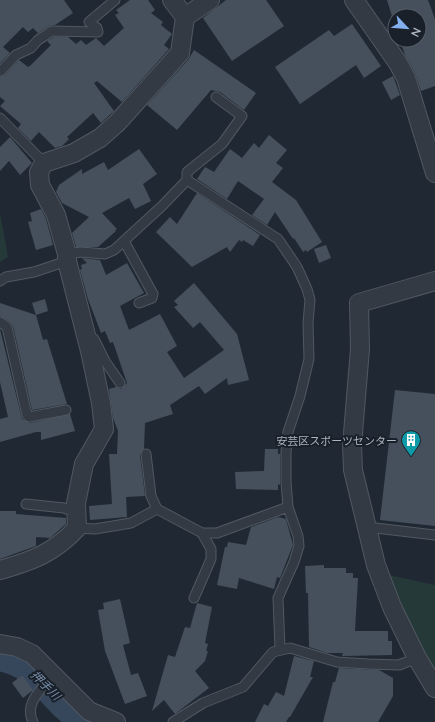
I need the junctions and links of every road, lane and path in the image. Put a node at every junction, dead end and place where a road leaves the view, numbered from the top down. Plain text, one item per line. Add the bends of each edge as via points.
1 (115, 0) edge
2 (172, 0) edge
3 (210, 0) edge
4 (354, 0) edge
5 (184, 17) junction
6 (1, 71) edge
7 (216, 97) dead end
8 (0, 118) edge
9 (44, 164) junction
10 (435, 172) edge
11 (187, 180) junction
12 (124, 241) junction
13 (67, 258) junction
14 (0, 281) edge
15 (435, 281) edge
16 (139, 303) dead end
17 (0, 322) edge
18 (86, 332) junction
19 (120, 384) dead end
20 (66, 410) dead end
21 (146, 454) dead end
22 (26, 504) dead end
23 (288, 507) junction
24 (157, 509) junction
25 (76, 520) junction
26 (367, 527) junction
27 (202, 532) junction
28 (435, 535) edge
29 (0, 570) edge
30 (194, 598) dead end
31 (0, 644) edge
32 (280, 649) junction
33 (417, 658) junction
34 (57, 678) junction
35 (435, 688) edge
36 (33, 722) edge
37 (116, 722) edge
38 (173, 722) edge

1 - 6 lane via 89,22 98,32 52,31 31,48 16,55
2 - 5 street
3 - 5 street
4 - 10 street via 406,78
5 - 9 street via 180,53 117,123 100,138 74,153
7 - 11 lane via 242,116 222,144 187,172
8 - 9 lane
9 - 13 street via 39,172 40,185 56,215
11 - 12 lane
11 - 23 lane via 278,239 307,289 310,300 309,359 288,432
12 - 13 lane via 105,254 82,252
12 - 16 lane via 153,294 152,298
13 - 14 lane via 34,272 6,277
13 - 18 street
15 - 26 street via 359,303 360,349 352,470
17 - 20 lane via 7,327 27,415 29,417
18 - 19 lane via 92,335 104,361
18 - 25 street via 104,428 84,464
21 - 24 lane via 151,496
22 - 25 lane via 64,508
23 - 27 lane via 217,533
23 - 32 lane via 299,546 278,598
24 - 25 lane via 131,523 95,529
24 - 27 lane
25 - 29 street via 64,542 37,559
26 - 28 lane
26 - 33 street via 376,565 392,607
27 - 30 lane via 211,549 211,559
31 - 34 street via 17,647 32,654
32 - 33 lane via 290,648 337,662 399,665
32 - 38 lane via 273,652 243,687 203,703
33 - 35 street
34 - 36 lane via 40,690 30,707 29,715
34 - 37 street via 89,712

